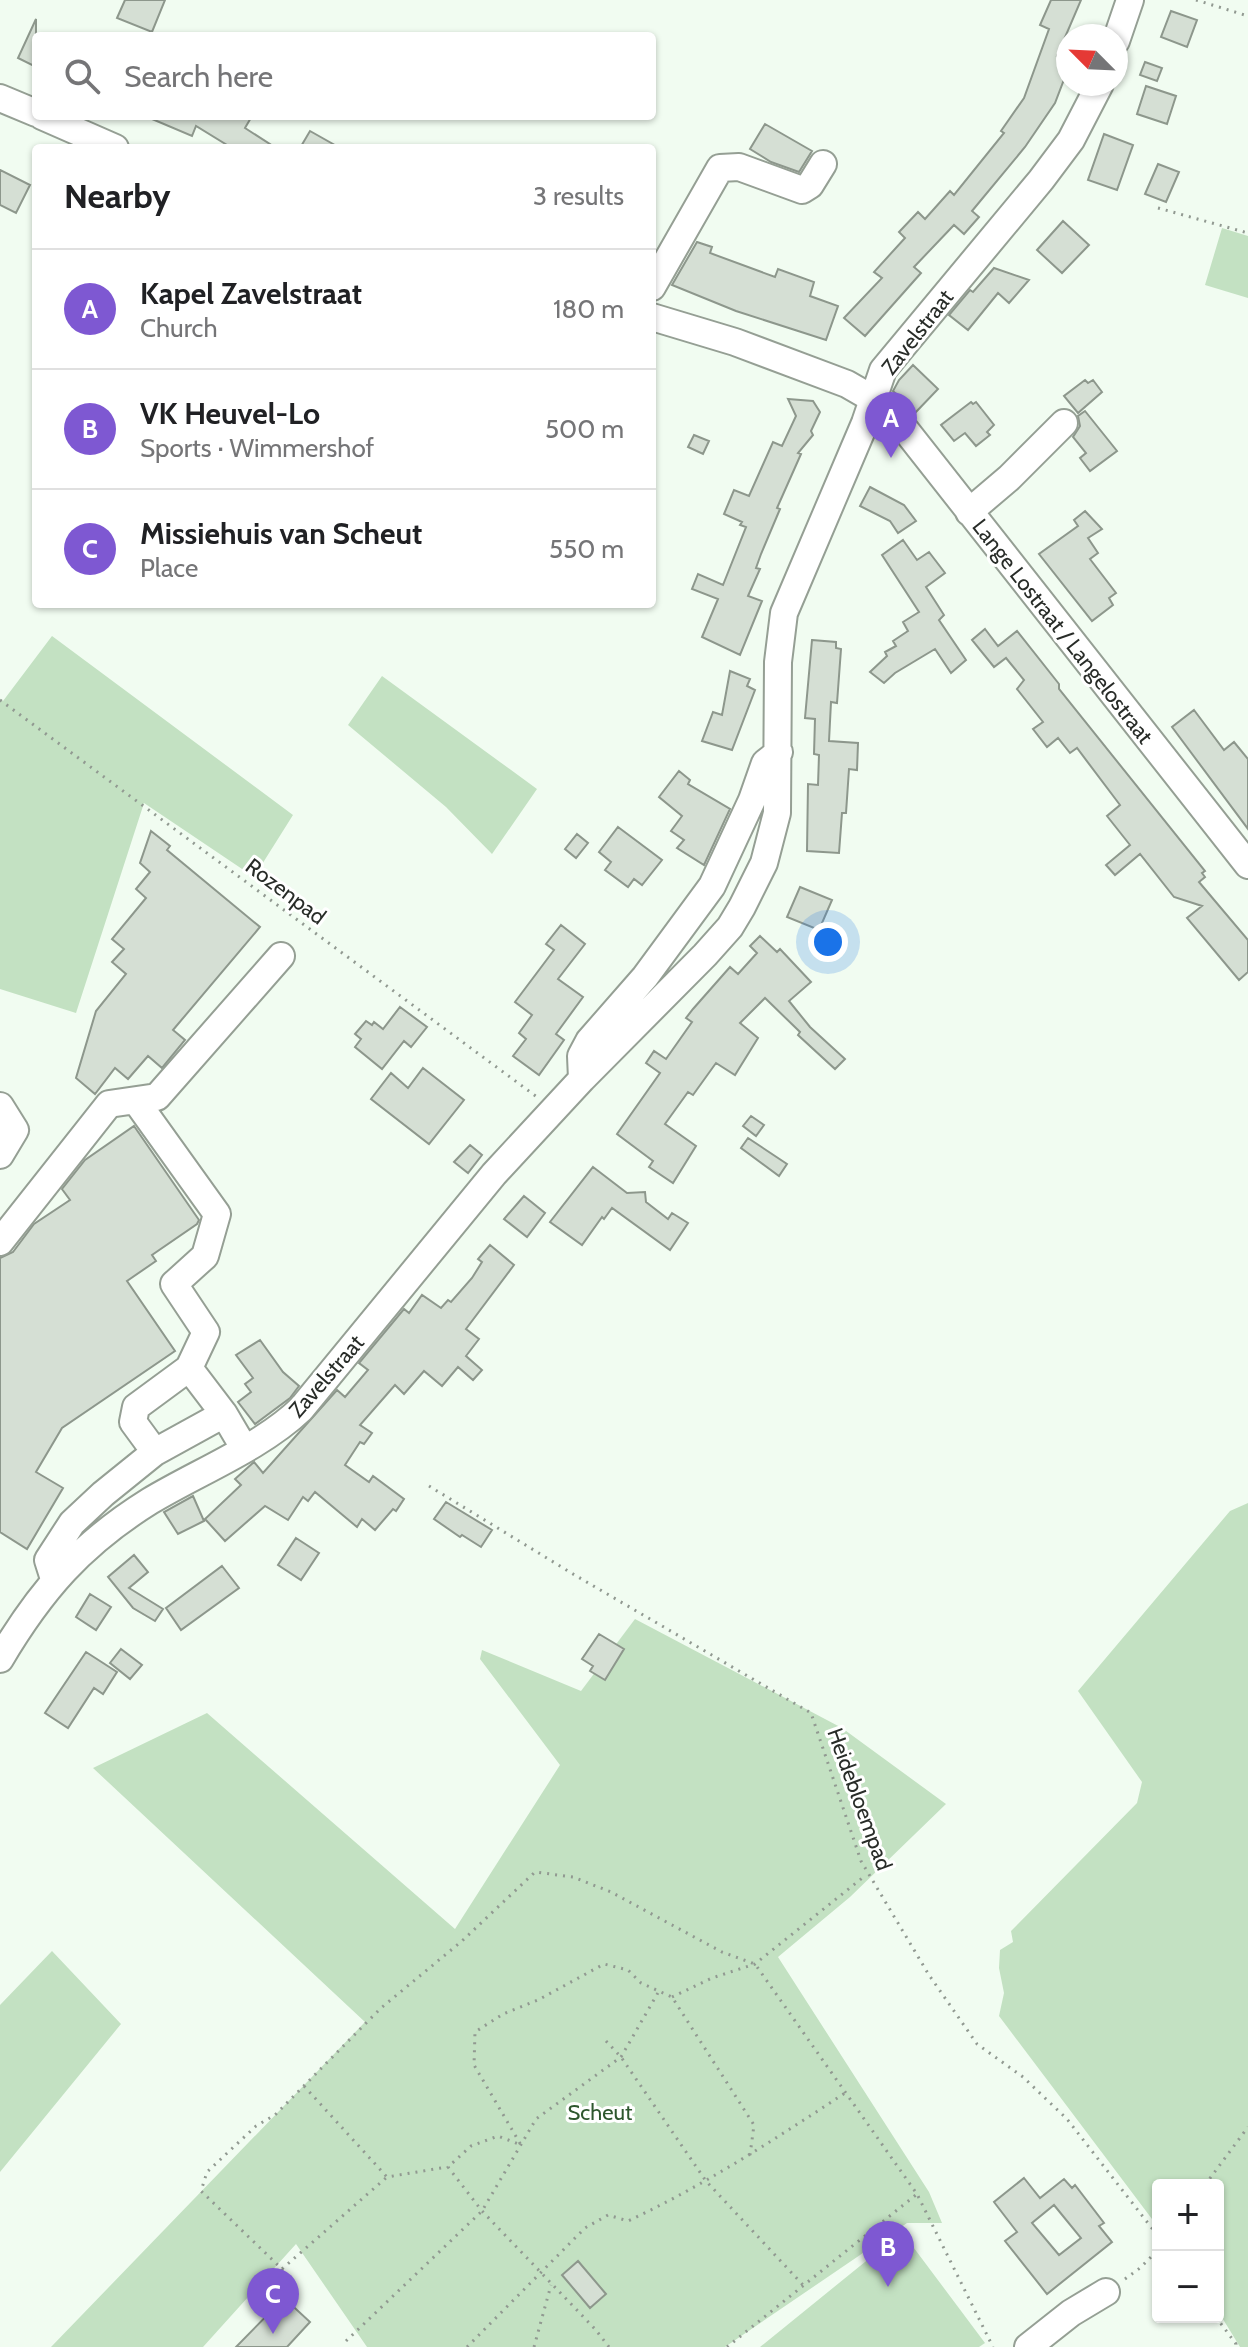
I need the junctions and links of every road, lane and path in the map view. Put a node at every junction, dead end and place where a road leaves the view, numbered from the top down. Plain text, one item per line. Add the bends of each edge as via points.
1 (1130, 0) edge
2 (1196, 0) edge
3 (1248, 16) edge
4 (1122, 24) edge
5 (1094, 96) edge
6 (0, 98) edge
7 (32, 111) edge
8 (51, 120) edge
9 (106, 144) edge
10 (823, 164) dead end
11 (1158, 208) dead end
12 (1248, 233) edge
13 (656, 280) edge
14 (656, 318) edge
15 (873, 399) junction
16 (1064, 423) dead end
17 (969, 512) junction
18 (0, 700) edge
19 (779, 752) junction
20 (1248, 865) edge
21 (281, 956) dead end
22 (582, 1079) junction
23 (136, 1101) junction
24 (0, 1106) edge
25 (553, 1109) junction
26 (0, 1155) edge
27 (0, 1242) edge
28 (189, 1368) junction
29 (224, 1414) junction
30 (244, 1448) junction
31 (155, 1452) junction
32 (132, 1470) junction
33 (429, 1486) dead end
34 (148, 1502) junction
35 (54, 1579) junction
36 (0, 1659) edge
37 (868, 1874) junction
38 (755, 1964) junction
39 (659, 1991) junction
40 (672, 1997) junction
41 (606, 2041) dead end
42 (621, 2057) junction
43 (304, 2086) junction
44 (845, 2093) junction
45 (1248, 2127) edge
46 (521, 2145) junction
47 (750, 2155) junction
48 (448, 2167) junction
49 (387, 2177) junction
50 (1209, 2179) edge
51 (706, 2181) junction
52 (917, 2194) junction
53 (482, 2211) junction
54 (1152, 2228) edge
55 (1157, 2251) edge
56 (1140, 2268) dead end
57 (282, 2269) junction
58 (541, 2272) junction
59 (281, 2279) dead end
60 (552, 2283) junction
61 (803, 2285) junction
62 (1106, 2292) dead end
63 (1220, 2323) edge
64 (346, 2341) dead end
65 (467, 2347) edge
66 (534, 2347) edge
67 (609, 2347) edge
68 (727, 2347) edge
69 (993, 2347) edge
70 (1028, 2347) edge
71 (1235, 2347) edge

1 - 4 street
2 - 3 path
5 - 15 street, Zavelstraat via 1071,140 1041,180 891,357
6 - 7 street
8 - 9 street
10 - 13 street via 802,190 739,167 720,168
11 - 12 path
14 - 15 street, Lange Lostraat / Langelostraat via 749,347
15 - 17 street, Lange Lostraat / Langelostraat via 904,428
15 - 19 street, Zavelstraat via 784,613 778,662
16 - 17 street
17 - 20 street, Lange Lostraat / Langelostraat
18 - 25 path, Rozenpad
19 - 22 street via 765,763 712,886 645,977 589,1041 581,1056
19 - 22 street, Zavelstraat via 771,839 730,927
21 - 23 street via 157,1097
22 - 25 street, Zavelstraat
23 - 27 street via 109,1104
23 - 28 street via 217,1214 205,1256 174,1284 206,1332
24 - 26 street via 15,1130
25 - 30 street, Zavelstraat via 301,1409
28 - 29 street
28 - 31 street via 136,1407 133,1422
29 - 30 street
29 - 31 street
30 - 34 street, Zavelstraat
31 - 32 street
32 - 34 street
32 - 35 street via 72,1523 48,1560
33 - 37 path, Heidebloempad via 811,1713
34 - 35 street, Zavelstraat via 92,1542
35 - 36 street, Zavelstraat
37 - 38 path
37 - 54 path, Heidebloempad via 977,2044 1023,2077 1067,2119
38 - 40 path
38 - 43 path via 722,1952 611,1892 573,1877 535,1872 381,2008
38 - 44 path
39 - 40 path
39 - 42 path
39 - 46 path via 628,1970 604,1964 475,2032 474,2065
40 - 47 path via 754,2125
41 - 42 path
42 - 46 path via 536,2119
42 - 51 path
43 - 49 path
43 - 57 path via 207,2172 201,2191
44 - 47 path
44 - 52 path
45 - 50 path
46 - 48 path via 498,2136 471,2146
46 - 53 path
47 - 51 path
48 - 49 path
48 - 53 path
49 - 57 path
51 - 58 path via 628,2221 608,2215 585,2228
51 - 61 path
52 - 61 path
52 - 69 path
53 - 58 path
53 - 64 path
55 - 56 path
57 - 59 path
58 - 60 path
58 - 65 path
60 - 66 path
60 - 67 path
61 - 68 path
62 - 70 street
63 - 71 path

